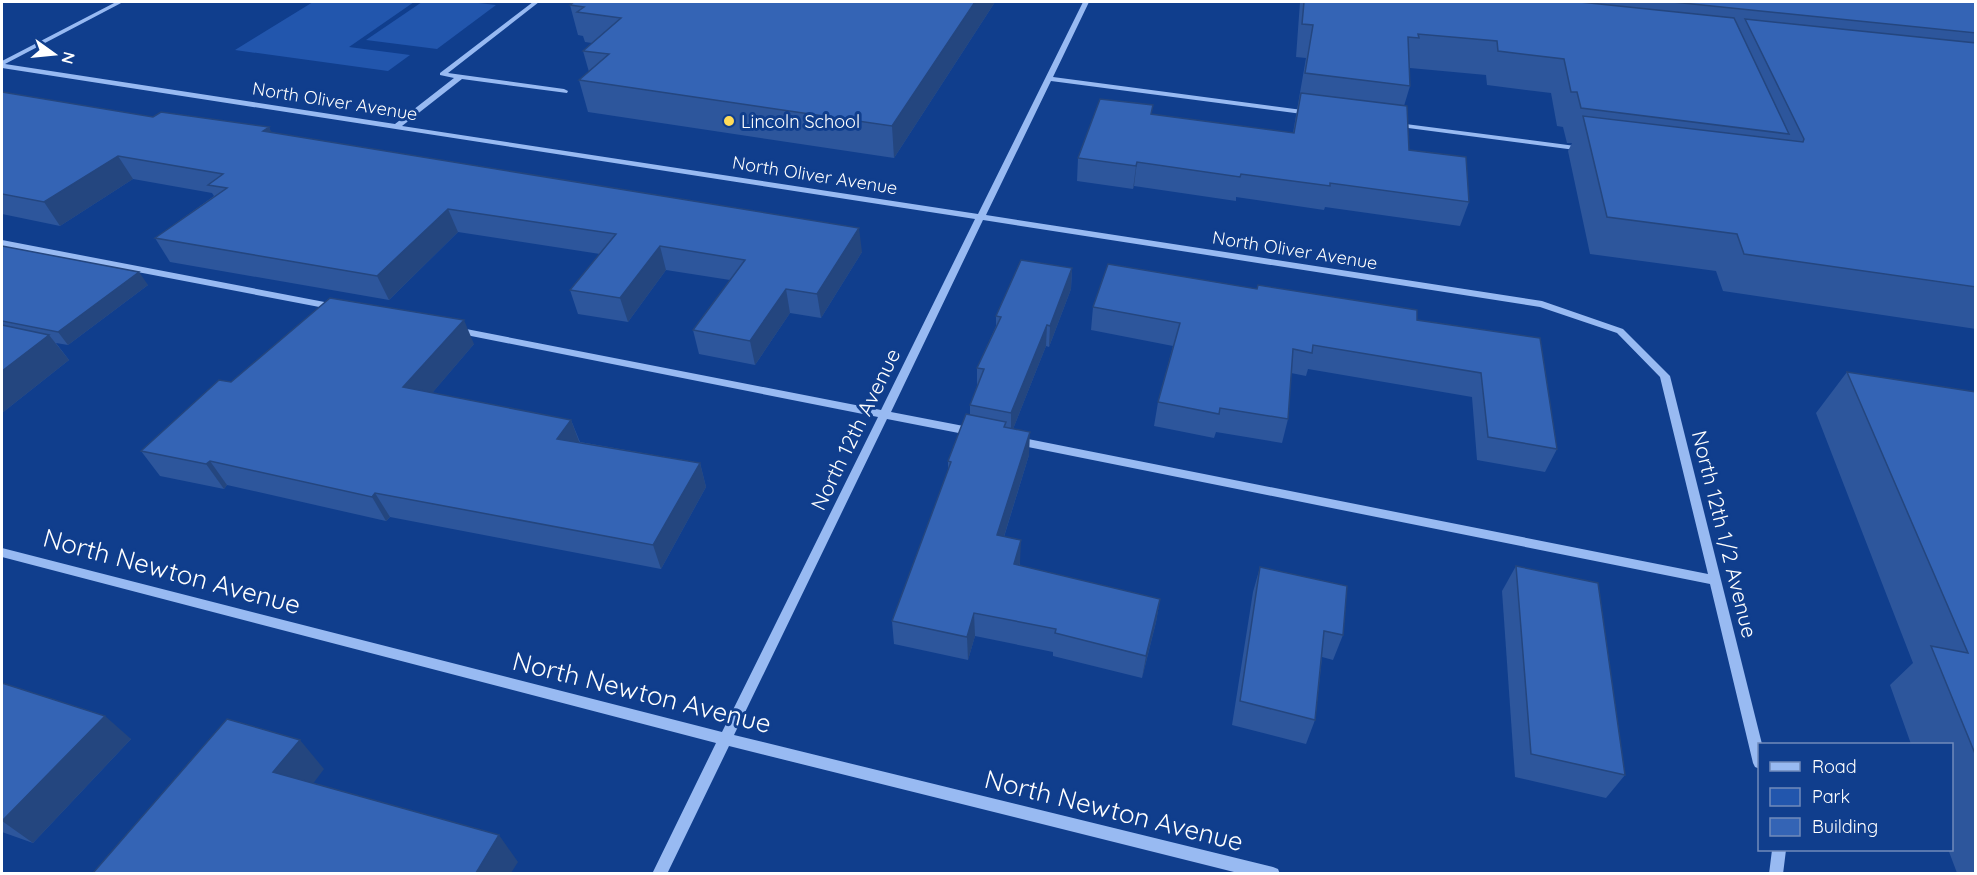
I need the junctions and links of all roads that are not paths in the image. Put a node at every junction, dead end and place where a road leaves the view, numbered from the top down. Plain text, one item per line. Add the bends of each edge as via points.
1 (120, 2) edge
2 (536, 2) edge
3 (1086, 2) edge
4 (2, 64) edge
5 (460, 77) junction
6 (1048, 79) junction
7 (564, 91) dead end
8 (1314, 114) edge
9 (1385, 123) edge
10 (396, 127) junction
11 (1587, 150) edge
12 (980, 218) junction
13 (2, 243) edge
14 (343, 308) edge
15 (449, 328) edge
16 (1620, 331) joint
17 (883, 414) junction
18 (986, 434) edge
19 (1009, 439) edge
20 (2, 552) edge
21 (1715, 580) junction
22 (725, 739) junction
23 (1758, 755) edge
24 (1779, 851) edge
25 (659, 873) edge
26 (1273, 873) edge
27 (1776, 873) edge

1 - 4 street
2 - 5 street via 442,74
3 - 6 street, North 12th Avenue
4 - 10 street, North Oliver Avenue
5 - 7 street
5 - 10 street
6 - 8 street
6 - 12 street, North 12th Avenue
9 - 11 street
10 - 12 street, North Oliver Avenue
12 - 16 street, North Oliver Avenue via 1542,304
12 - 17 street, North 12th Avenue
13 - 14 street
15 - 17 street
16 - 21 street, North 12th 1/2 Avenue via 1665,376
17 - 18 street
17 - 22 street, North 12th Avenue
19 - 21 street
20 - 22 street, North Newton Avenue
21 - 23 street, North 12th 1/2 Avenue
22 - 25 street, North 12th Avenue
22 - 26 street, North Newton Avenue
24 - 27 street

